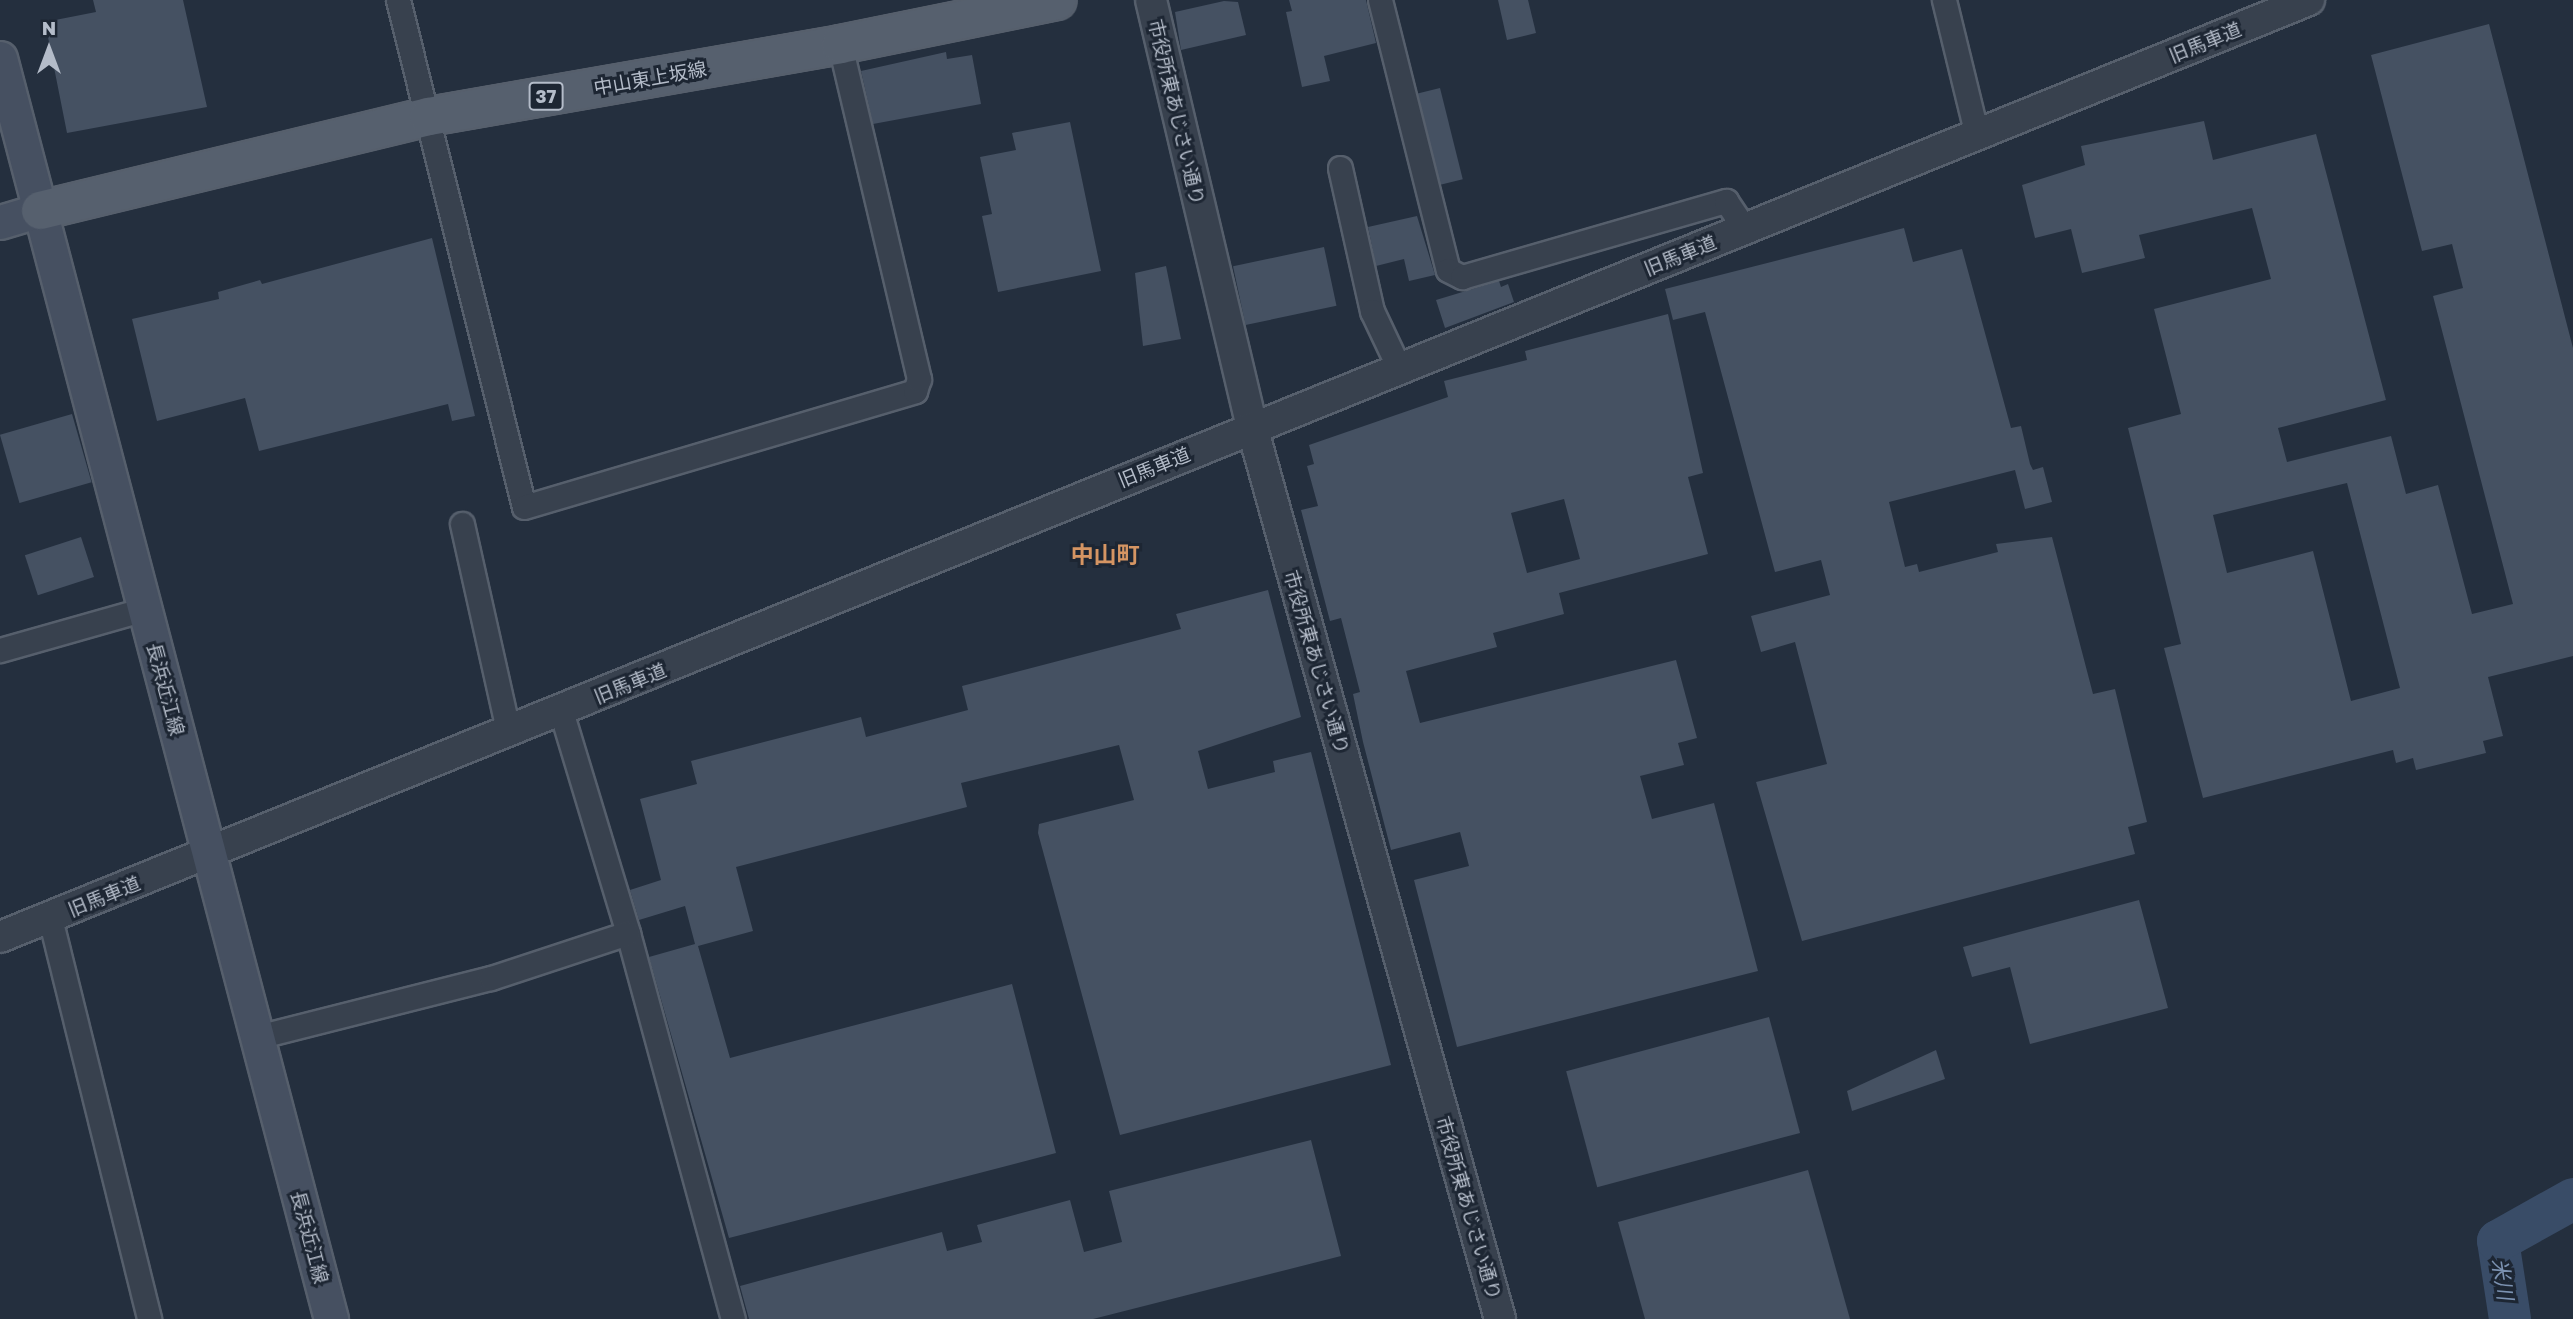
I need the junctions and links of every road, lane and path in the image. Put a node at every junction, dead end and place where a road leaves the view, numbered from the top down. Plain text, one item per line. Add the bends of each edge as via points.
1 (398, 0) edge
2 (1057, 0) edge
3 (1151, 0) edge
4 (1380, 0) edge
5 (1944, 0) edge
6 (2309, 0) edge
7 (840, 44) junction
8 (0, 58) edge
9 (428, 116) junction
10 (1977, 135) junction
11 (1340, 168) dead end
12 (40, 210) junction
13 (0, 222) edge
14 (1745, 229) junction
15 (1399, 368) junction
16 (1252, 427) junction
17 (462, 524) dead end
18 (145, 609) junction
19 (0, 650) edge
20 (561, 711) junction
21 (508, 730) junction
22 (209, 853) junction
23 (50, 918) junction
24 (628, 933) junction
25 (0, 937) edge
26 (257, 1037) junction
27 (149, 1319) edge
28 (331, 1319) edge
29 (733, 1319) edge
30 (1500, 1319) edge

1 - 9 street
2 - 7 main road, 中山東上坂線 / 37
3 - 16 street, 市役所東あじさい通り
4 - 14 street via 1448,270 1462,277 1726,201
5 - 10 street
6 - 10 street, 旧馬車道
7 - 9 main road, 中山東上坂線 / 37
7 - 9 street via 919,379 915,391 524,507
8 - 12 main road, 長浜近江線
9 - 12 main road, 中山東上坂線 / 37
10 - 14 street, 旧馬車道
11 - 15 street via 1372,311
12 - 13 main road
12 - 18 main road, 長浜近江線
14 - 15 street, 旧馬車道
15 - 16 street, 旧馬車道
16 - 20 street, 旧馬車道
16 - 30 street, 市役所東あじさい通り
17 - 21 street
18 - 19 street
18 - 22 main road, 長浜近江線
20 - 21 street, 旧馬車道
20 - 24 street
21 - 22 street, 旧馬車道
22 - 23 street, 旧馬車道
22 - 26 main road, 長浜近江線
23 - 25 street, 旧馬車道
23 - 27 street
24 - 26 street via 491,978
24 - 29 street
26 - 28 main road, 長浜近江線

